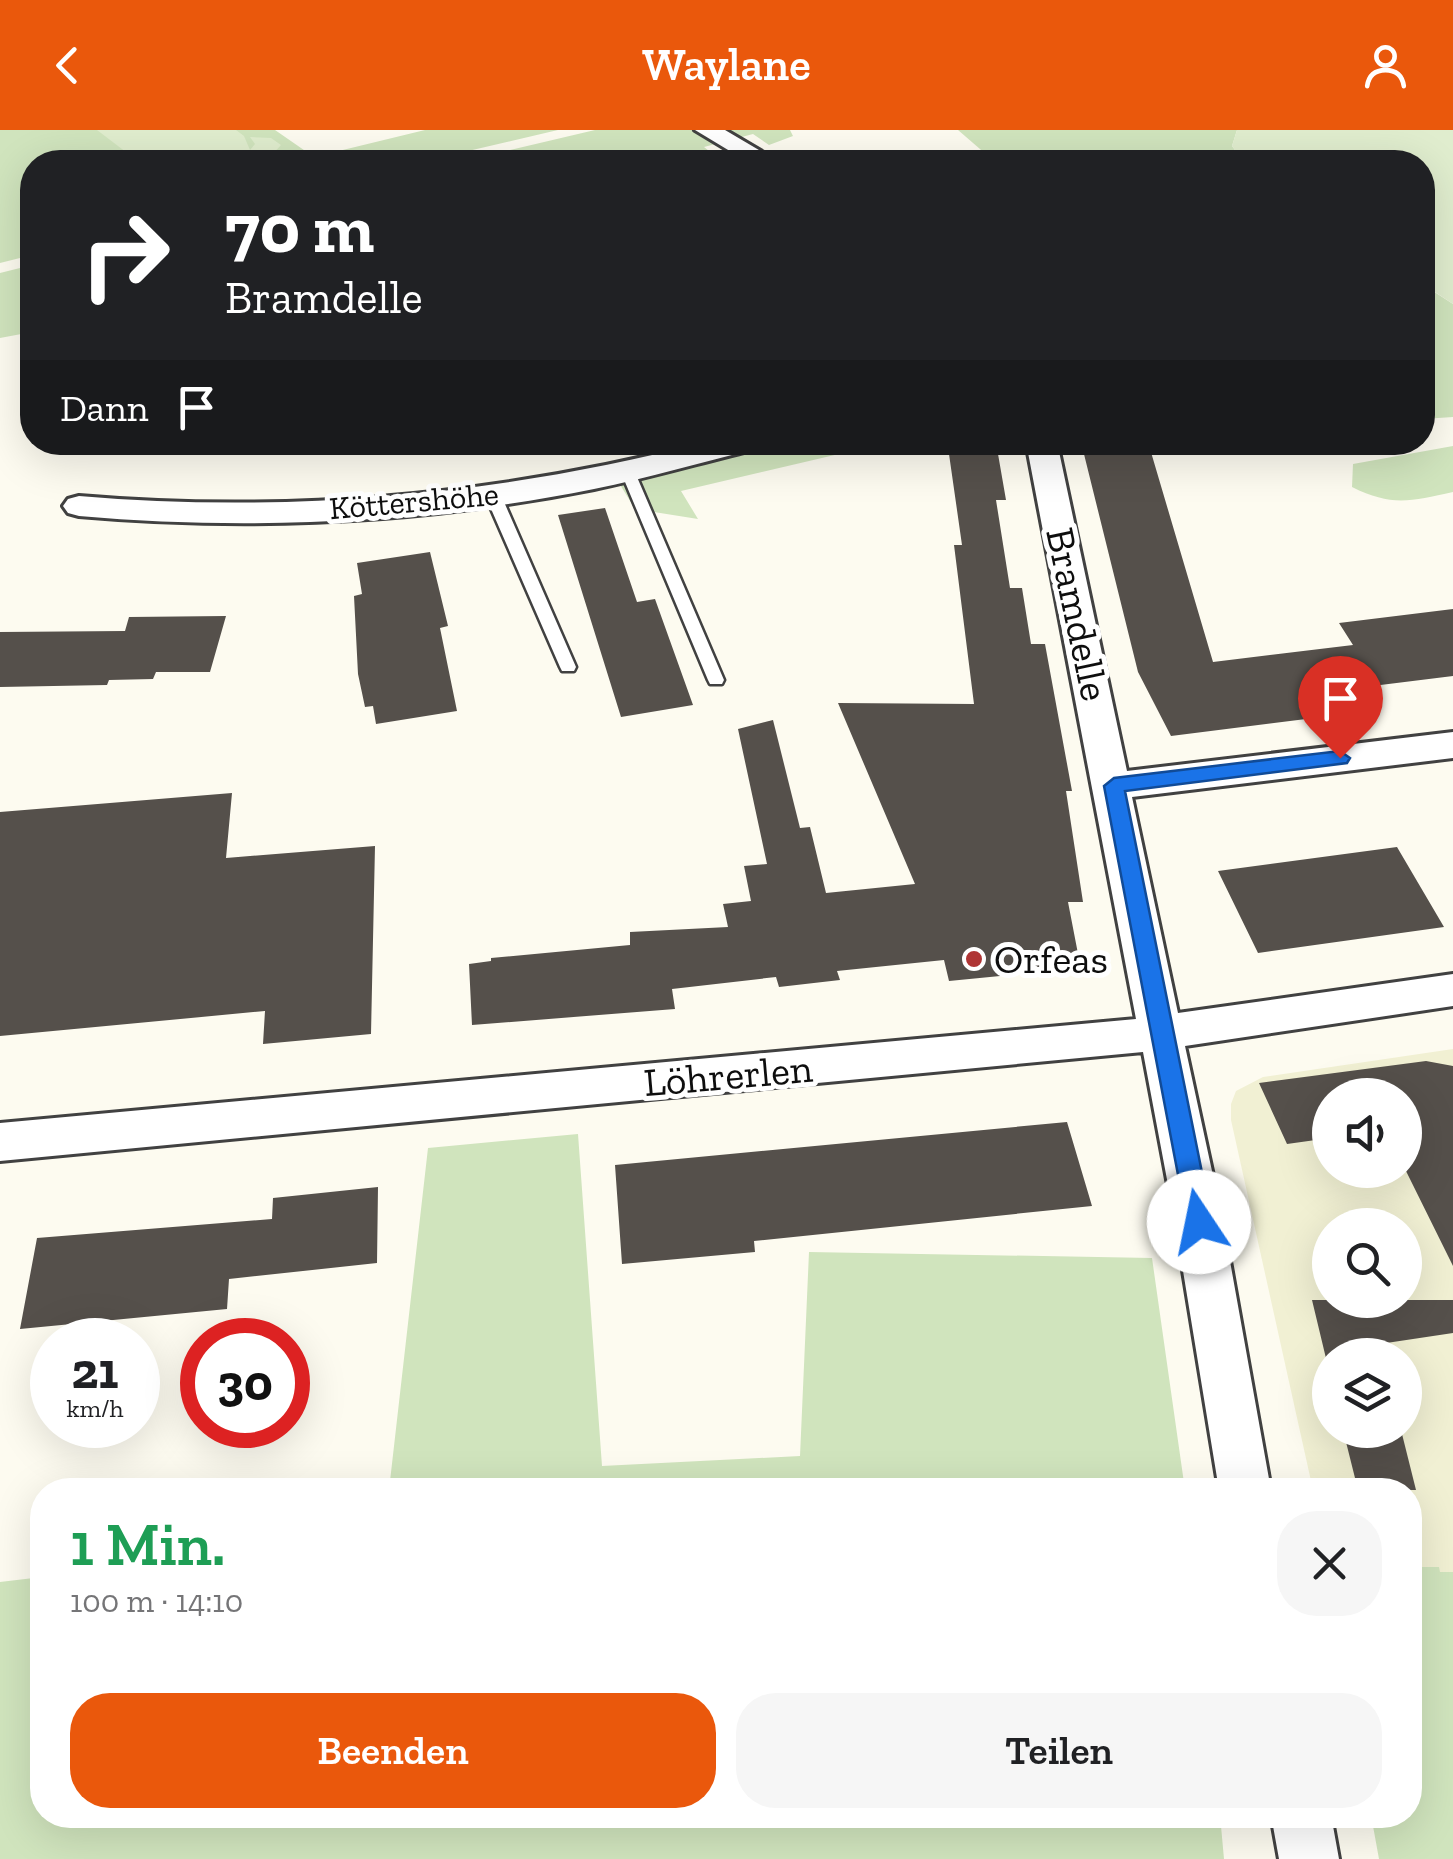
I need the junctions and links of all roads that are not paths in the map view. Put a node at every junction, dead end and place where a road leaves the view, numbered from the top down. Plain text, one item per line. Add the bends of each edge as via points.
1 (707, 130) edge
2 (745, 150) edge
3 (690, 455) edge
4 (1045, 455) edge
5 (627, 470) junction
6 (493, 495) junction
7 (79, 506) dead end
8 (568, 667) dead end
9 (716, 680) dead end
10 (1453, 745) edge
11 (1114, 786) junction
12 (1453, 990) edge
13 (1161, 1033) junction
14 (0, 1142) edge
15 (1243, 1478) edge
16 (1303, 1828) edge
17 (1308, 1859) edge

1 - 2 street
3 - 5 street, Köttershöhe
4 - 11 street, Bramdelle
5 - 6 street, Köttershöhe
5 - 9 lane
6 - 7 street, Köttershöhe via 250,514
6 - 8 lane
10 - 11 street
11 - 13 street, Bramdelle
12 - 13 street, Löhrerlen
13 - 14 street, Löhrerlen
13 - 15 street, Bramdelle
16 - 17 street

